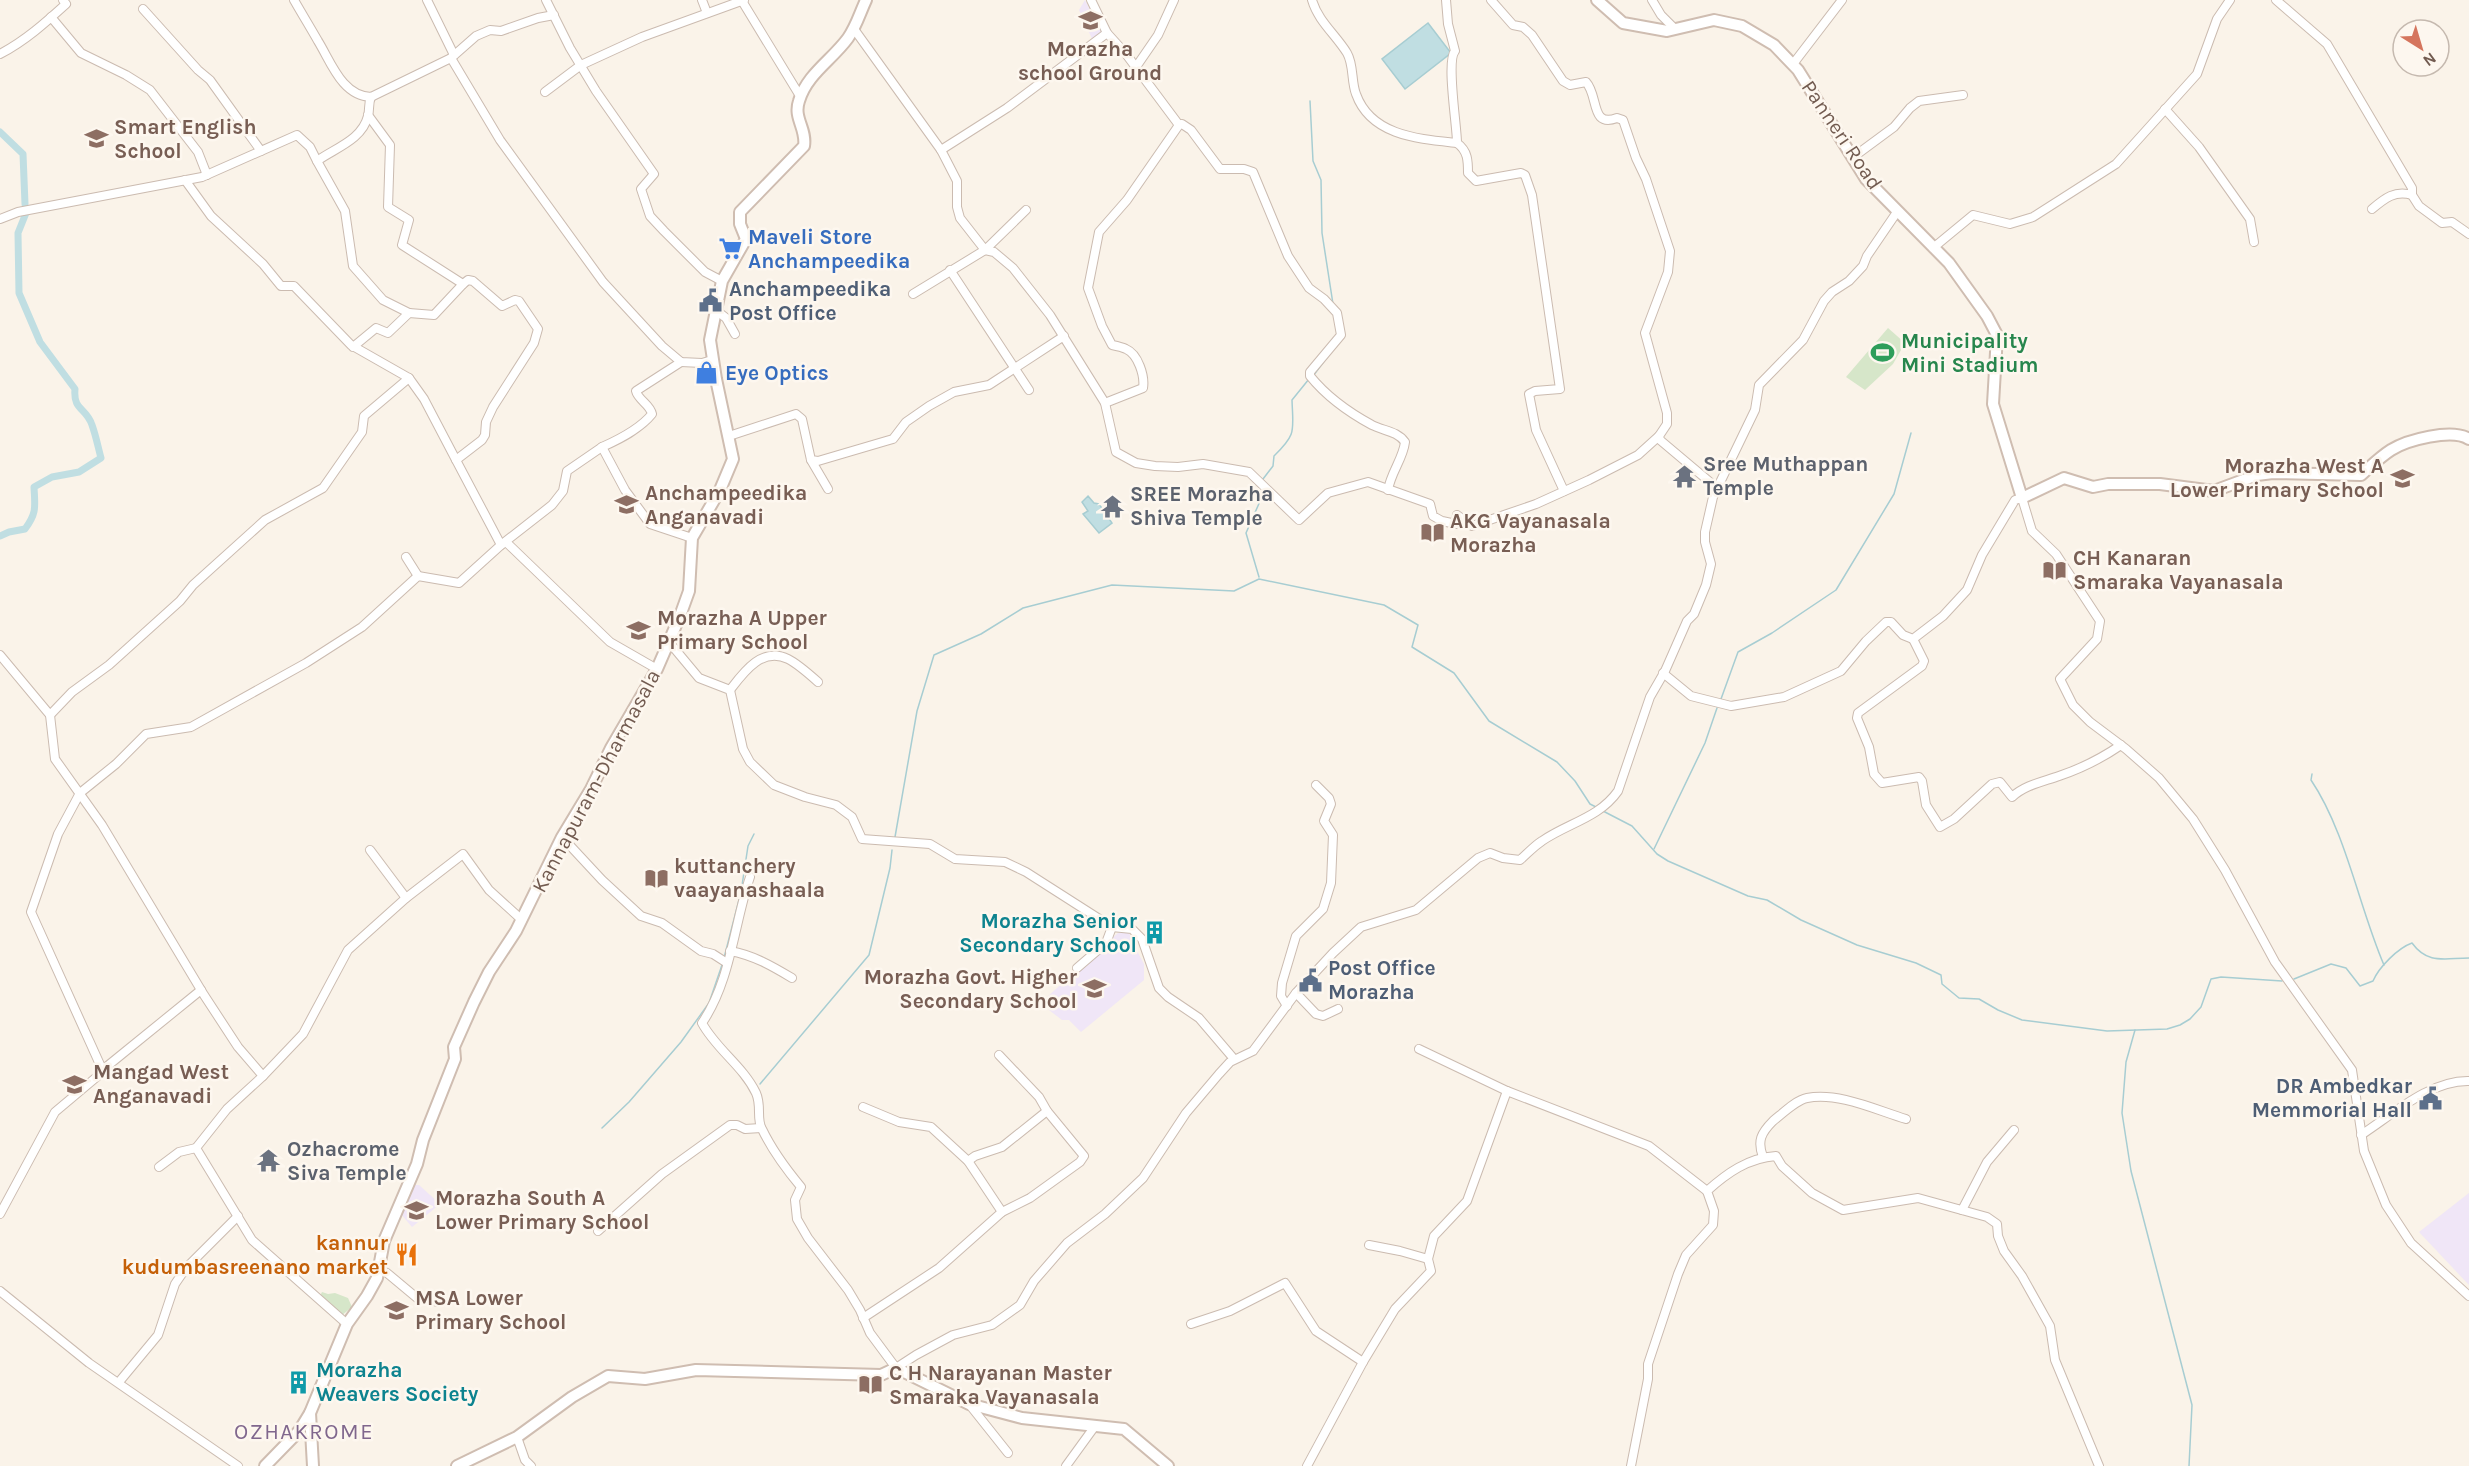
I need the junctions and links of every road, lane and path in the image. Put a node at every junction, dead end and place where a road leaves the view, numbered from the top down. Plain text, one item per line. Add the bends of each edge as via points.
1 (63, 0) edge
2 (294, 0) edge
3 (427, 0) edge
4 (546, 0) edge
5 (702, 0) edge
6 (743, 0) edge
7 (866, 0) edge
8 (1091, 0) edge
9 (1174, 0) edge
10 (1312, 0) edge
11 (1446, 0) edge
12 (1491, 0) edge
13 (1597, 0) edge
14 (1652, 0) edge
15 (1842, 0) edge
16 (2230, 0) edge
17 (2276, 0) edge
18 (143, 9) dead end
19 (707, 13) junction
20 (554, 15) junction
21 (51, 17) junction
22 (854, 28) junction
23 (1675, 29) junction
24 (1107, 33) junction
25 (0, 54) edge
26 (452, 57) junction
27 (1793, 64) junction
28 (581, 65) junction
29 (1136, 67) junction
30 (545, 92) dead end
31 (1963, 95) dead end
32 (800, 96) junction
33 (371, 97) junction
34 (2165, 109) junction
35 (368, 115) junction
36 (1178, 125) junction
37 (1457, 143) junction
38 (941, 150) junction
39 (261, 151) junction
40 (1852, 158) junction
41 (317, 160) junction
42 (207, 175) junction
43 (185, 180) junction
44 (2412, 195) junction
45 (2372, 209) dead end
46 (1026, 210) dead end
47 (1898, 212) junction
48 (0, 219) edge
49 (2469, 234) edge
50 (2254, 242) dead end
51 (1933, 248) junction
52 (985, 250) junction
53 (950, 270) junction
54 (722, 281) junction
55 (463, 284) junction
56 (913, 294) dead end
57 (717, 311) junction
58 (409, 313) junction
59 (735, 334) dead end
60 (1064, 336) junction
61 (353, 347) junction
62 (712, 360) junction
63 (681, 362) junction
64 (1015, 370) junction
65 (409, 378) junction
66 (1029, 390) dead end
67 (1105, 403) junction
68 (729, 436) junction
69 (1659, 436) junction
70 (2469, 439) edge
71 (602, 447) junction
72 (456, 460) junction
73 (811, 460) junction
74 (1717, 488) junction
75 (828, 489) dead end
76 (1388, 490) junction
77 (1564, 491) junction
78 (2022, 498) junction
79 (692, 538) junction
80 (503, 543) junction
81 (406, 557) dead end
82 (418, 576) junction
83 (1913, 639) junction
84 (669, 642) junction
85 (0, 655) edge
86 (657, 669) junction
87 (1663, 673) junction
88 (818, 682) dead end
89 (730, 690) junction
90 (50, 714) junction
91 (2121, 745) junction
92 (1316, 785) dead end
93 (80, 793) junction
94 (562, 837) junction
95 (370, 850) dead end
96 (750, 877) dead end
97 (406, 898) junction
98 (522, 920) junction
99 (1112, 927) junction
100 (730, 951) junction
101 (723, 962) junction
102 (1077, 968) dead end
103 (792, 978) dead end
104 (201, 990) junction
105 (1296, 993) junction
106 (1287, 1006) junction
107 (1338, 1009) dead end
108 (1419, 1049) dead end
109 (999, 1055) dead end
110 (1234, 1059) junction
111 (100, 1072) junction
112 (262, 1076) junction
113 (2469, 1081) edge
114 (1507, 1091) junction
115 (863, 1107) dead end
116 (1047, 1111) junction
117 (1906, 1119) dead end
118 (761, 1128) junction
119 (2014, 1130) dead end
120 (2361, 1135) junction
121 (196, 1148) junction
122 (1763, 1157) junction
123 (968, 1161) junction
124 (159, 1167) dead end
125 (1707, 1191) junction
126 (4, 1198) edge
127 (1962, 1210) junction
128 (1002, 1212) junction
129 (0, 1214) edge
130 (238, 1216) junction
131 (598, 1231) dead end
132 (1369, 1245) dead end
133 (1428, 1259) junction
134 (378, 1269) junction
135 (0, 1291) edge
136 (2469, 1296) edge
137 (439, 1302) dead end
138 (863, 1318) junction
139 (346, 1324) junction
140 (1191, 1324) dead end
141 (1363, 1362) junction
142 (896, 1368) junction
143 (119, 1382) junction
144 (969, 1404) junction
145 (310, 1413) junction
146 (1095, 1426) junction
147 (517, 1437) junction
148 (1008, 1453) dead end
149 (238, 1466) edge
150 (265, 1466) edge
151 (313, 1466) edge
152 (457, 1466) edge
153 (531, 1466) edge
154 (1066, 1466) edge
155 (1168, 1466) edge
156 (1307, 1466) edge
157 (1631, 1466) edge
158 (2099, 1466) edge

1 - 21 street via 66,4
2 - 33 street via 338,77 357,94
3 - 26 street
4 - 20 street
5 - 19 street
6 - 19 street
6 - 32 street
7 - 22 main road
8 - 24 street
9 - 29 street via 1158,35
10 - 37 street via 1321,20 1351,60 1355,92 1374,120 1392,132
11 - 37 street via 1455,51 1451,78
12 - 69 street via 1513,25 1532,35 1563,81 1570,85 1586,81 1603,120 1623,120 1670,251 1668,272 1645,333 1667,413 1667,424
13 - 23 main road, Panneri Road via 1623,23
14 - 23 street
15 - 27 street
16 - 34 street via 2217,19 2197,74
17 - 44 street via 2327,44 2412,188
18 - 39 street via 210,80
19 - 28 street
20 - 26 street via 476,36
20 - 28 street
21 - 25 street via 20,44
21 - 42 street via 81,53 150,90 198,152
22 - 32 main road
22 - 38 street
23 - 27 main road, Panneri Road via 1714,20 1742,26 1774,45
24 - 29 street
24 - 38 street via 1007,108
26 - 33 street
26 - 63 street via 500,140 603,282
27 - 40 main road, Panneri Road
28 - 30 street
28 - 54 street via 654,174 642,189 650,216 705,272
29 - 36 street
31 - 40 street via 1919,101 1894,127
32 - 54 main road, Kannapuram-Dharmasala via 796,112 806,137 804,146 740,212 745,244
33 - 35 street
34 - 50 street via 2199,147 2250,219
34 - 51 street via 2116,164 2033,217 2010,224 1973,215
35 - 41 street via 354,138
35 - 55 street via 390,145 388,207 409,220 402,245
36 - 67 street via 1127,200 1099,232 1089,288 1112,345 1129,350 1144,382 1143,387
36 - 76 street via 1191,129 1220,169 1253,172 1288,256 1309,288 1337,313 1341,335 1310,372 1311,378 1329,398 1374,426 1400,435 1405,442
37 - 77 street via 1464,148 1472,179 1521,173 1533,195 1560,389 1528,394 1536,430
38 - 52 street via 957,181 960,218
39 - 41 street via 297,135
39 - 42 street
40 - 47 main road, Panneri Road
41 - 58 street via 345,211 353,266 383,300
42 - 43 street
43 - 48 street via 18,212
43 - 61 street via 211,216 281,286 294,286
44 - 45 street via 2386,197
44 - 49 street via 2430,215 2442,223 2452,222
46 - 52 street
47 - 51 main road, Panneri Road
47 - 74 street via 1863,266 1824,301 1803,340 1760,385 1752,418
51 - 78 main road, Panneri Road via 1980,305 1996,335 1993,404
52 - 53 street
52 - 60 street via 994,252 1013,268
53 - 56 street
53 - 64 street
54 - 57 main road, Kannapuram-Dharmasala
55 - 58 street via 434,315
55 - 72 street via 473,281 502,306 519,301 538,329 538,336 493,407 482,440
57 - 59 street
57 - 62 main road, Kannapuram-Dharmasala via 710,340
58 - 61 street via 387,333 376,328
60 - 64 street
60 - 67 street
61 - 65 street
62 - 63 street
62 - 68 main road, Kannapuram-Dharmasala
63 - 71 street via 636,391 651,409 650,417
64 - 66 street
64 - 73 street via 989,385 954,392 929,406 906,422 892,439
65 - 72 street
65 - 90 street via 364,416 362,432 323,488 265,520 109,665
67 - 76 street via 1116,452 1136,463 1155,466 1203,464 1249,472 1299,520 1328,493 1368,482
68 - 73 street via 796,414 802,419
68 - 79 main road, Kannapuram-Dharmasala via 733,459
69 - 74 street
69 - 77 street via 1638,455
70 - 78 main road via 2453,434 2405,444 2361,475 2273,473 2214,490 2160,484 2093,487 2064,478
71 - 79 street via 625,490 650,524
71 - 80 street via 571,466 563,491 552,505
72 - 80 street
73 - 75 street
74 - 87 street via 1705,532 1711,564 1706,585
76 - 77 street via 1430,504 1432,516 1442,521 1456,524 1457,515 1472,526
78 - 83 street via 2015,500 1997,529 1967,590 1943,616
78 - 91 street via 2032,531 2056,555 2100,621 2097,639 2060,679 2073,705
79 - 84 main road, Kannapuram-Dharmasala via 689,591
80 - 82 street via 459,583
80 - 86 street via 610,642
81 - 82 street
82 - 93 street via 362,627 306,663 191,728 146,734
83 - 87 street via 1886,622 1841,671 1784,697 1754,704 1731,706 1691,696
83 - 91 street via 1924,661 1922,666 1858,713 1857,718 1869,747 1874,774 1882,783 1919,777 1926,805 1940,827 1992,784 2000,782 2012,797 2105,756
84 - 86 main road, Kannapuram-Dharmasala
84 - 89 street via 699,678
85 - 90 street
86 - 94 main road, Kannapuram-Dharmasala
87 - 105 street via 1650,697 1618,791 1609,804 1543,840 1520,860 1490,853 1478,858 1416,910 1360,927
88 - 89 street via 787,658 776,656 748,665
89 - 99 street via 743,749 750,762 774,785 836,805 852,817 862,839 930,844 955,860 1005,862
90 - 93 street via 55,759
91 - 120 street via 2159,778 2193,819 2275,962 2352,1070
92 - 106 street via 1331,804 1324,821 1333,835 1331,883 1323,909 1296,936 1281,983 1281,996
93 - 104 street
93 - 111 street via 58,834 31,912 102,1069
94 - 98 main road, Kannapuram-Dharmasala
94 - 101 street via 641,916 662,923
95 - 97 street
96 - 100 street
97 - 98 street via 463,854 489,890
97 - 112 street via 348,950 303,1034
98 - 134 main road, Kannapuram-Dharmasala via 489,972 454,1047 454,1059 417,1164 384,1241
99 - 102 street via 1106,943
99 - 110 street via 1132,929 1142,939 1159,988 1198,1018
100 - 101 street
100 - 103 street via 767,963
101 - 118 street via 710,1012 702,1023 756,1092 761,1106
104 - 111 street
104 - 112 street
105 - 106 street
105 - 107 street via 1316,1014 1323,1016
106 - 110 street via 1253,1051
108 - 114 street
109 - 116 street via 1040,1097
110 - 142 street via 1186,1113 1143,1178 1067,1243 1034,1281 1020,1305 992,1325 953,1335
111 - 126 street via 55,1112
112 - 121 street via 227,1109
113 - 120 street via 2434,1089
114 - 125 street via 1649,1146
114 - 133 street via 1467,1201 1434,1236
115 - 123 street via 899,1122 931,1127
116 - 123 street via 1002,1147
116 - 128 street via 1084,1156 1030,1198
117 - 122 street via 1833,1097 1805,1098 1760,1135
118 - 131 street via 730,1125 662,1174
118 - 138 street via 801,1186 795,1200 797,1219 848,1290
119 - 127 street via 1987,1162
120 - 136 street via 2386,1205 2411,1243
121 - 124 street via 179,1152
121 - 130 street
122 - 125 street via 1722,1177
122 - 127 street via 1776,1156 1812,1193 1843,1210 1918,1198
123 - 128 street
125 - 157 street via 1714,1211 1713,1225 1686,1255 1659,1330 1648,1364
126 - 129 street
127 - 158 street via 1988,1217 1997,1224 2004,1251 2050,1326 2055,1360
128 - 138 street via 939,1268
130 - 139 street via 252,1240
130 - 143 street via 180,1276 158,1335
132 - 133 street
133 - 141 street via 1431,1271 1395,1309
134 - 137 street via 417,1298
134 - 139 main road, Kannapuram-Dharmasala via 367,1296
135 - 143 street via 89,1363
138 - 142 street
139 - 145 main road, Kannapuram-Dharmasala
140 - 141 street via 1230,1311 1285,1283 1316,1331
141 - 156 street
142 - 144 main road
142 - 147 main road via 881,1375 696,1370 645,1379 608,1376
143 - 149 street
144 - 146 main road via 1022,1418
144 - 148 street
145 - 150 main road, Kannapuram-Dharmasala via 299,1431
145 - 151 main road
146 - 154 street
146 - 155 main road via 1124,1429
147 - 152 main road
147 - 153 street

